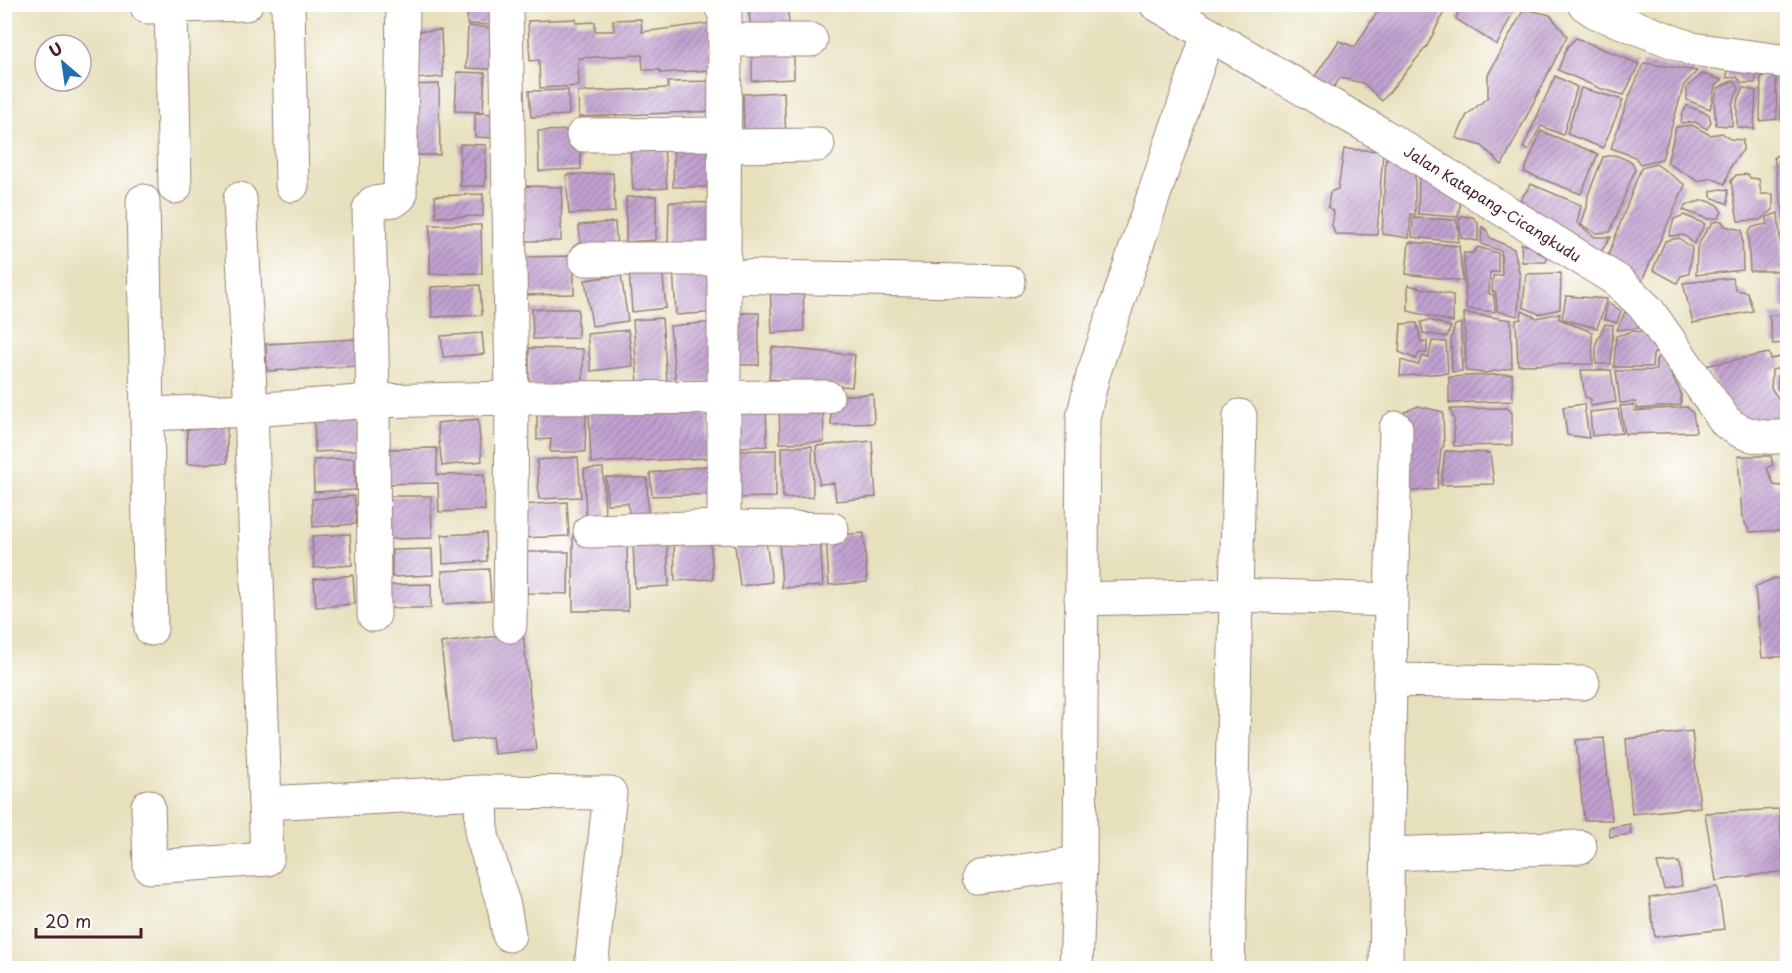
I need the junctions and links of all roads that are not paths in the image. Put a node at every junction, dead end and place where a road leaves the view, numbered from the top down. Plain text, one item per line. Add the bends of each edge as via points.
1 (246, 4) edge
2 (288, 4) edge
3 (403, 4) edge
4 (506, 4) edge
5 (720, 4) edge
6 (1584, 4) edge
7 (159, 6) edge
8 (1160, 6) edge
9 (1208, 35) junction
10 (725, 40) junction
11 (811, 40) dead end
12 (1788, 62) edge
13 (583, 135) dead end
14 (725, 140) junction
15 (818, 145) dead end
16 (292, 185) dead end
17 (175, 187) dead end
18 (240, 199) dead end
19 (143, 201) dead end
20 (585, 259) dead end
21 (724, 268) junction
22 (1009, 282) dead end
23 (724, 397) junction
24 (827, 397) dead end
25 (513, 398) junction
26 (373, 401) junction
27 (251, 410) junction
28 (147, 414) junction
29 (1240, 416) dead end
30 (1396, 428) dead end
31 (1788, 436) edge
32 (724, 527) junction
33 (832, 529) dead end
34 (590, 531) dead end
35 (1236, 595) junction
36 (1081, 599) junction
37 (1391, 600) junction
38 (374, 615) dead end
39 (510, 626) dead end
40 (151, 629) dead end
41 (1390, 680) junction
42 (1583, 683) dead end
43 (481, 792) junction
44 (265, 803) junction
45 (147, 806) dead end
46 (1580, 847) dead end
47 (1389, 854) junction
48 (1080, 863) junction
49 (978, 877) dead end
50 (509, 935) dead end
51 (591, 969) edge
52 (1076, 969) edge
53 (1228, 969) edge
54 (1386, 969) edge

1 - 7 street
2 - 16 street
3 - 26 street via 400,196 373,203 369,209
4 - 25 street
5 - 10 street via 725,14
6 - 12 street via 1692,49
7 - 17 street
8 - 9 street, Jalan Katapang-Cicangkudu
9 - 31 street, Jalan Katapang-Cicangkudu via 1381,134 1618,281 1647,309 1725,422 1738,432 1754,436
9 - 36 street via 1093,375 1083,418
10 - 11 street
10 - 14 street
13 - 14 street
14 - 15 street
14 - 21 street
18 - 27 street
19 - 28 street
20 - 21 street
21 - 22 street
21 - 23 street
23 - 24 street
23 - 25 street
23 - 32 street
25 - 26 street
25 - 39 street
26 - 27 street
26 - 38 street
27 - 28 street
27 - 44 street
28 - 40 street
29 - 35 street
30 - 37 street
32 - 33 street
32 - 34 street
35 - 36 street
35 - 37 street
35 - 53 street
36 - 48 street
37 - 41 street
41 - 42 street
41 - 47 street
43 - 44 street
43 - 50 street via 482,836
43 - 51 street via 610,793
44 - 45 street via 267,859 150,867
46 - 47 street
47 - 54 street
48 - 49 street
48 - 52 street

